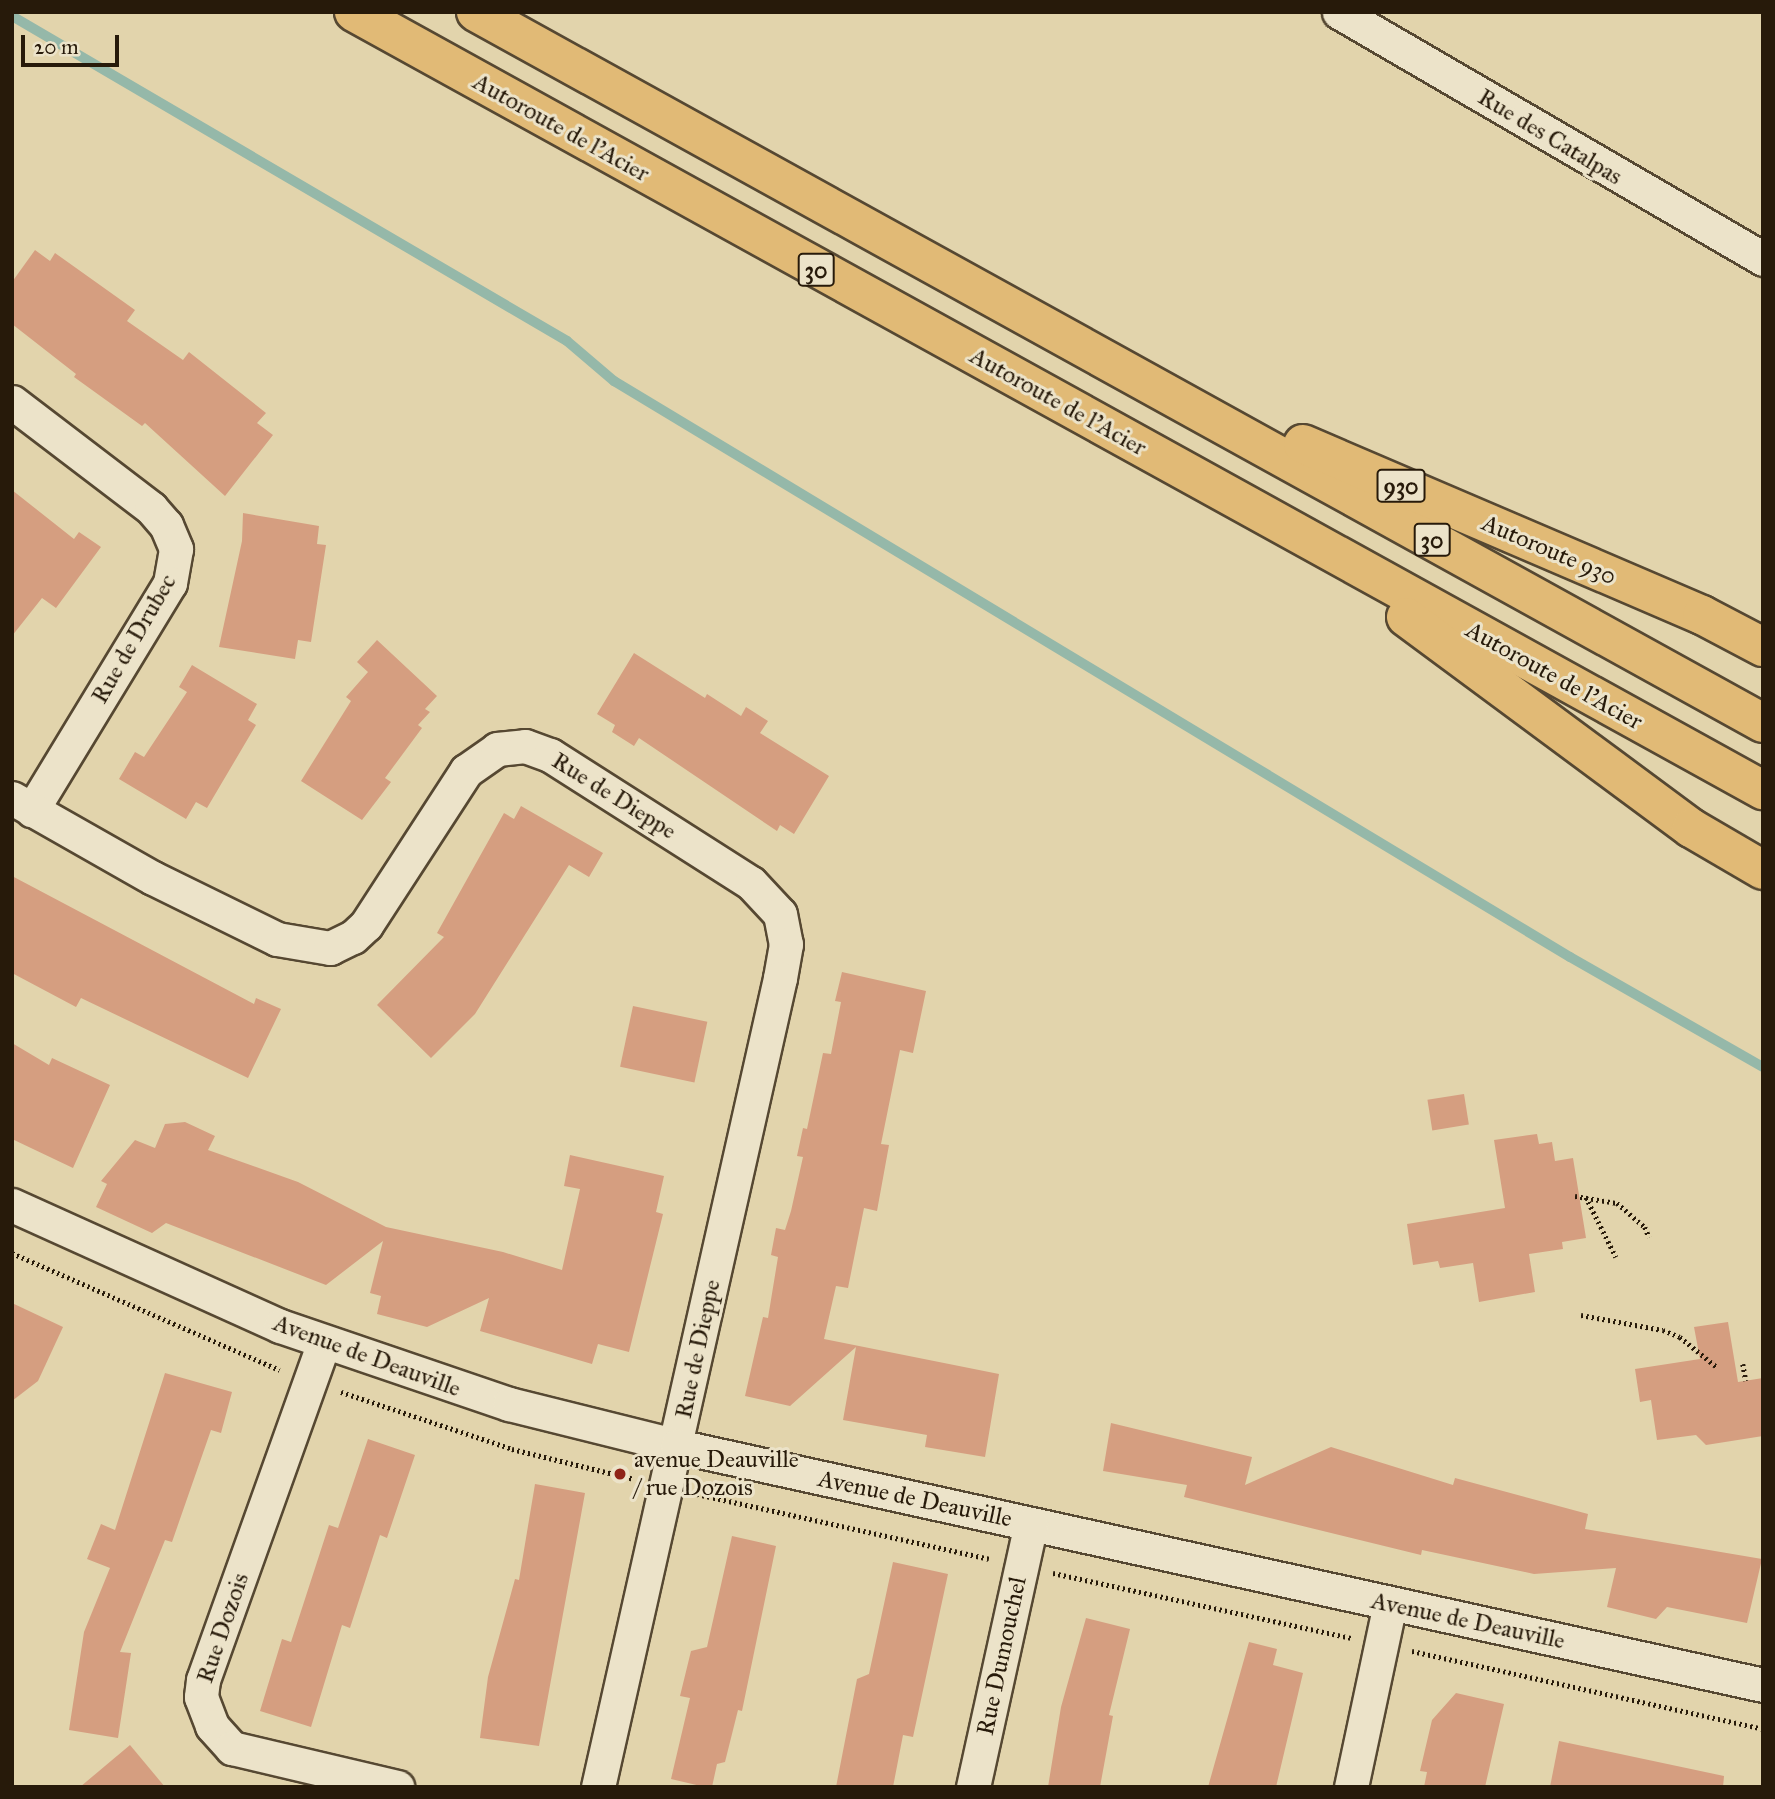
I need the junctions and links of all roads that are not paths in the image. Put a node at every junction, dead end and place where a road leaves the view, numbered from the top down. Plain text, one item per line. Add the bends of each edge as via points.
1 (354, 12) edge
2 (476, 12) edge
3 (1339, 12) edge
4 (1763, 259) edge
5 (1101, 357) junction
6 (12, 402) edge
7 (1280, 524) junction
8 (1763, 647) edge
9 (1763, 723) edge
10 (1763, 790) edge
11 (22, 804) edge
12 (1763, 870) edge
13 (12, 1205) edge
14 (324, 1342) junction
15 (677, 1446) junction
16 (1031, 1524) junction
17 (1390, 1604) junction
18 (1763, 1685) edge
19 (397, 1787) edge
20 (598, 1787) edge
21 (974, 1787) edge
22 (1351, 1787) edge

1 - 7 highway, Autoroute de l'Acier / 30
2 - 5 highway, 30
3 - 4 street, Rue des Catalpas
5 - 8 highway, Autoroute 930 / 930 via 1689,610
5 - 9 highway, 30
6 - 11 street, Rue de Drubec via 151,508 176,549 170,583
7 - 10 highway, Autoroute de l'Acier / 30
7 - 12 highway via 1691,828
11 - 15 street, Rue de Dieppe via 153,878 276,939 330,948 366,925 467,771 497,749 525,746 550,755 763,891 780,914 786,944
13 - 14 street, Avenue de Deauville via 181,1284
14 - 15 street, Avenue de Deauville via 498,1401
14 - 19 street, Rue Dozois via 203,1680 201,1697 212,1726 232,1748
15 - 16 street, Avenue de Deauville
15 - 20 street
16 - 17 street, Avenue de Deauville
16 - 21 street, Rue Dumouchel
17 - 18 street, Avenue de Deauville
17 - 22 street

